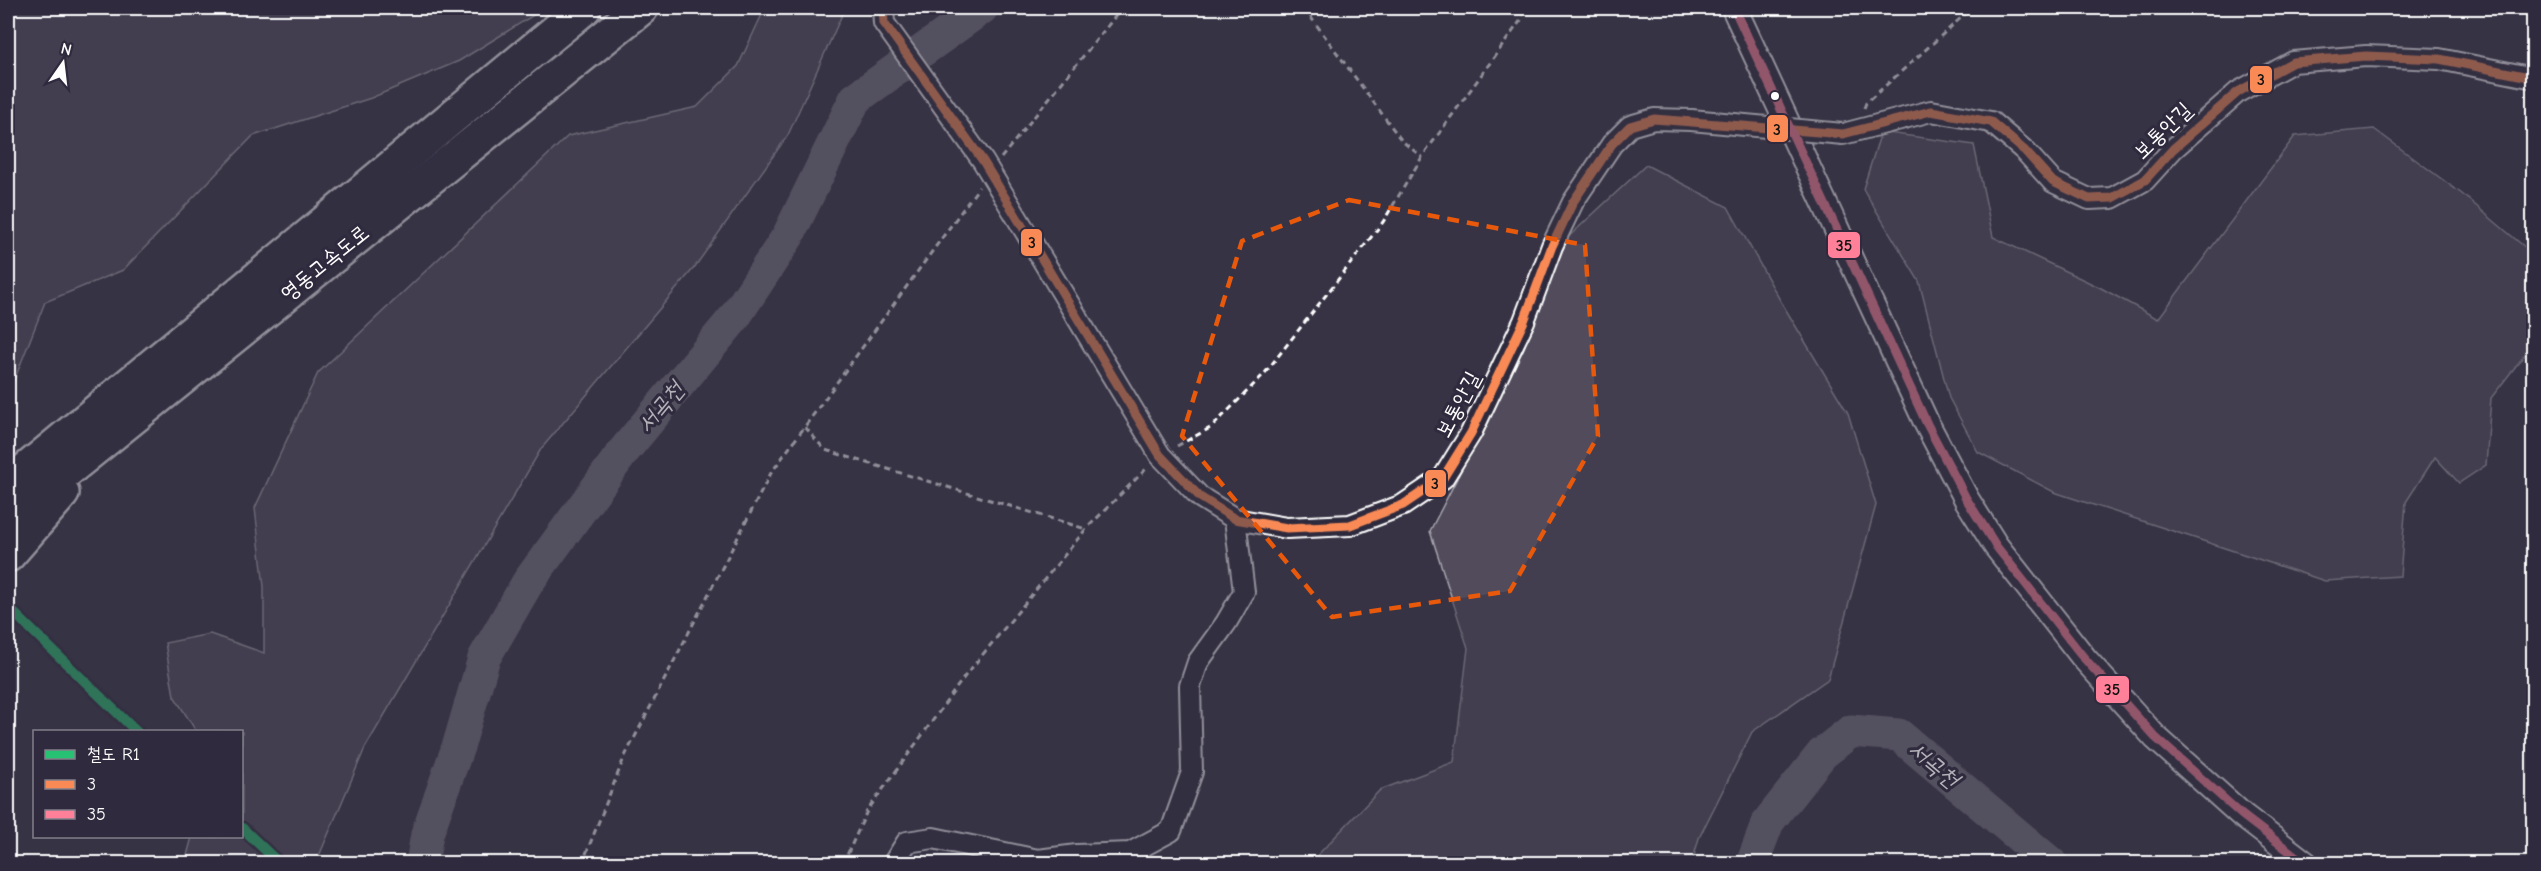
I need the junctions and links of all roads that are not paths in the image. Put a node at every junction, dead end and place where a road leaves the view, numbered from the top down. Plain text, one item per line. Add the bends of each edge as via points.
1 (584, 8) edge
2 (641, 8) edge
3 (1734, 8) edge
4 (883, 15) edge
5 (2534, 78) edge
6 (120, 426) junction
7 (8, 485) edge
8 (8, 518) edge
9 (1235, 519) junction
10 (8, 555) edge
11 (892, 864) edge
12 (2306, 864) edge

1 - 7 highway, 영동고속도로
2 - 6 highway, 영동고속도로
3 - 12 street via 1927,424 1966,500 1996,546 2084,658 2155,737 2242,815
4 - 9 street, 보통안길 via 986,167 1160,455 1200,497
5 - 9 street, 보통안길, bridge via 2439,59 2366,56 2293,62 2238,92 2145,180 2112,198 2089,199 2053,182 1991,122 1931,111 1850,132 1691,120 1654,119 1630,126 1612,144 1574,202 1552,246 1520,332 1471,434 1443,478 1403,505 1350,525 1287,528
6 - 8 highway, 영동고속도로
6 - 10 highway
9 - 11 street via 1244,592 1198,663 1190,686 1192,772 1171,831 1130,853 1038,860 933,838 907,842

